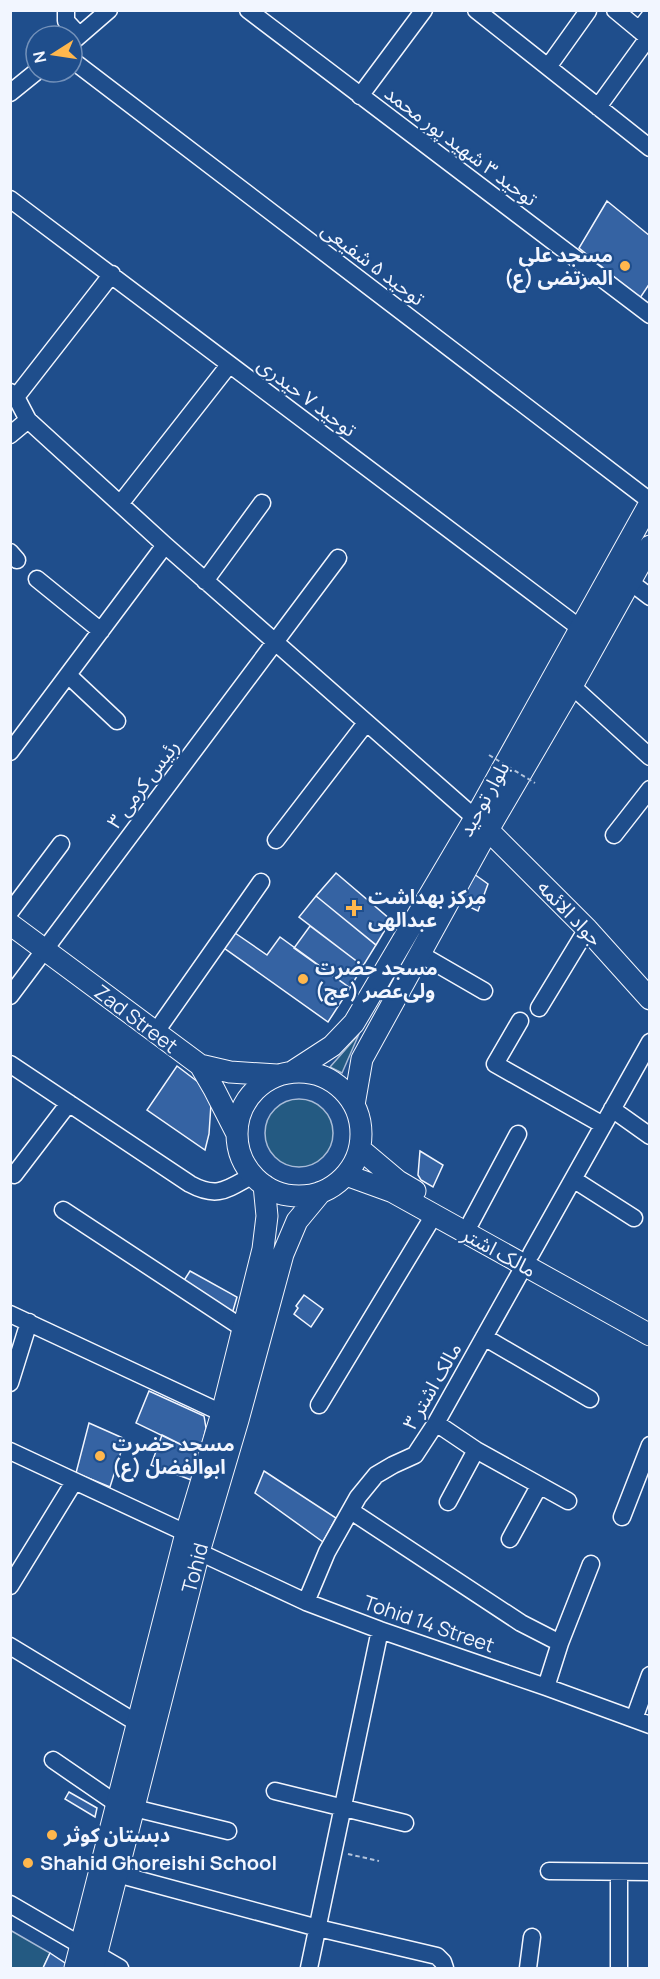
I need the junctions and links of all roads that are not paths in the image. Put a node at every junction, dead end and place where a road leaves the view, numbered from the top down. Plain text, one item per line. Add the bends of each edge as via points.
1 (109, 10) edge
2 (248, 10) edge
3 (424, 10) edge
4 (476, 10) edge
5 (615, 10) edge
6 (588, 11) edge
7 (650, 16) edge
8 (84, 31) edge
9 (645, 36) edge
10 (548, 67) junction
11 (84, 69) edge
12 (24, 82) edge
13 (10, 93) edge
14 (360, 96) junction
15 (598, 107) junction
16 (650, 148) edge
17 (10, 199) edge
18 (112, 273) junction
19 (650, 315) edge
20 (230, 365) junction
21 (13, 394) edge
22 (28, 420) junction
23 (10, 435) edge
24 (650, 502) edge
25 (262, 503) dead end
26 (120, 504) junction
27 (165, 545) junction
28 (650, 546) edge
29 (338, 558) dead end
30 (37, 579) dead end
31 (205, 581) junction
32 (629, 581) junction
33 (650, 597) edge
34 (580, 628) junction
35 (101, 631) junction
36 (275, 643) junction
37 (68, 675) junction
38 (572, 686) junction
39 (117, 721) dead end
40 (366, 723) junction
41 (10, 752) edge
42 (650, 757) edge
43 (650, 789) edge
44 (481, 824) junction
45 (614, 835) dead end
46 (276, 840) dead end
47 (61, 844) dead end
48 (261, 882) dead end
49 (10, 912) edge
50 (10, 924) edge
51 (587, 928) junction
52 (45, 950) junction
53 (420, 954) junction
54 (647, 990) edge
55 (484, 991) dead end
56 (10, 996) edge
57 (539, 1008) dead end
58 (520, 1021) dead end
59 (155, 1033) junction
60 (650, 1042) edge
61 (10, 1064) edge
62 (200, 1065) junction
63 (284, 1074) junction
64 (69, 1103) junction
65 (354, 1105) junction
66 (612, 1108) junction
67 (603, 1125) junction
68 (237, 1134) junction
69 (518, 1134) dead end
70 (650, 1136) edge
71 (360, 1149) junction
72 (14, 1175) dead end
73 (346, 1175) junction
74 (573, 1179) junction
75 (258, 1180) junction
76 (321, 1192) junction
77 (63, 1210) dead end
78 (434, 1215) junction
79 (634, 1218) dead end
80 (471, 1221) junction
81 (527, 1260) junction
82 (10, 1314) edge
83 (650, 1320) edge
84 (29, 1322) junction
85 (243, 1329) junction
86 (650, 1335) edge
87 (484, 1337) junction
88 (10, 1383) edge
89 (590, 1399) dead end
90 (319, 1406) dead end
91 (222, 1413) junction
92 (436, 1423) junction
93 (650, 1445) edge
94 (476, 1450) junction
95 (10, 1451) edge
96 (74, 1482) junction
97 (539, 1486) junction
98 (568, 1501) dead end
99 (448, 1502) dead end
100 (351, 1511) junction
101 (622, 1517) dead end
102 (186, 1533) junction
103 (510, 1539) dead end
104 (199, 1552) junction
105 (591, 1564) dead end
106 (10, 1586) edge
107 (306, 1602) junction
108 (380, 1630) junction
109 (560, 1643) junction
110 (10, 1646) edge
111 (650, 1675) edge
112 (546, 1687) junction
113 (642, 1722) edge
114 (137, 1723) junction
115 (52, 1760) dead end
116 (275, 1791) dead end
117 (125, 1806) junction
118 (343, 1807) junction
119 (405, 1823) dead end
120 (228, 1831) dead end
121 (549, 1870) dead end
122 (619, 1872) junction
123 (650, 1872) edge
124 (117, 1874) junction
125 (10, 1904) edge
126 (318, 1928) junction
127 (531, 1937) dead end
128 (90, 1957) edge
129 (75, 1968) edge
130 (120, 1968) edge
131 (309, 1968) edge
132 (445, 1968) edge
133 (528, 1968) edge
134 (619, 1968) edge

1 - 8 street
2 - 14 street, توحید ۳ شهيد پور محمد
3 - 14 street
4 - 10 street
5 - 9 street
6 - 10 street
7 - 9 street
9 - 15 street
10 - 15 street
11 - 24 street, توحید ۵ شفیعی
12 - 13 street
14 - 19 street, توحید ۳ شهيد پور محمد
15 - 16 street
17 - 18 street, توحید ۷ حیدری
18 - 20 street, توحید ۷ حیدری
18 - 21 street
20 - 26 street
20 - 34 street, توحید ۷ حیدری
21 - 22 street
22 - 23 street
22 - 26 street
24 - 34 main road, بلوار توحید
25 - 31 street
26 - 27 street
27 - 31 street
27 - 35 street
28 - 32 main road, بلوار توحید
29 - 36 street, رئیس کرمی ۳
30 - 35 street
31 - 36 street
32 - 33 street
32 - 38 main road, بلوار توحید
34 - 44 main road, بلوار توحید
35 - 37 street
36 - 40 street
36 - 52 street, رئیس کرمی ۳
37 - 39 street
37 - 41 street
38 - 42 street
38 - 44 main road, بلوار توحید
40 - 44 street
40 - 46 street
43 - 45 street
44 - 51 main road, جواد الائمه
44 - 53 main road, بلوار توحید
44 - 63 main road, بلوار توحید via 354,1023 333,1047
47 - 49 street
48 - 59 street
50 - 52 main road, Zad Street
51 - 54 main road, جواد الائمه
51 - 57 street
52 - 56 street, رئیس کرمی ۳
52 - 59 main road, Zad Street
53 - 55 street
53 - 65 main road, بلوار توحید via 362,1059
58 - 67 street via 495,1064
59 - 62 main road, Zad Street
60 - 66 street, مالک اشتر ۳
61 - 64 street
62 - 63 main road, Zad Street via 230,1072
62 - 68 main road
63 - 65 main road via 307,1072 321,1076 346,1093
63 - 68 main road via 264,1083 248,1099
64 - 72 street
64 - 75 street via 205,1192
65 - 71 main road via 360,1119
66 - 67 street, مالک اشتر ۳
66 - 70 street
67 - 74 street, مالک اشتر ۳
68 - 75 main road via 244,1163
69 - 80 street
71 - 73 main road
71 - 80 main road, مالک اشتر via 398,1181
73 - 76 main road
73 - 78 main road, مالک اشتر via 393,1192
74 - 79 street
74 - 81 street, مالک اشتر ۳
75 - 76 main road via 292,1196
75 - 85 main road, Tohid via 267,1216
76 - 104 main road, Tohid via 297,1221 283,1254
77 - 85 street
78 - 81 main road, مالک اشتر
78 - 90 street
80 - 81 main road, مالک اشتر
81 - 83 main road, مالک اشتر
81 - 86 main road, مالک اشتر
81 - 87 street, مالک اشتر ۳
82 - 84 street
84 - 88 street
84 - 91 street
85 - 91 main road, Tohid
87 - 89 street
87 - 92 street, مالک اشتر ۳
91 - 102 main road, Tohid
92 - 94 street
92 - 100 street, مالک اشتر ۳ via 416,1455 376,1476
93 - 101 street
94 - 97 street
94 - 99 street
95 - 96 street
96 - 102 street
96 - 106 street
97 - 98 street
97 - 103 street
100 - 107 street, مالک اشتر ۳ via 327,1552
100 - 109 street via 521,1623
102 - 114 main road, Tohid
104 - 107 street, Tohid 14 Street
104 - 117 main road, Tohid
105 - 109 street
107 - 108 street, Tohid 14 Street
108 - 112 street, Tohid 14 Street
108 - 118 street
109 - 112 street
110 - 114 street
111 - 113 street
112 - 113 street, Tohid 14 Street
114 - 117 main road, Tohid
115 - 117 street
116 - 118 street
117 - 120 street
117 - 124 main road, Tohid
117 - 128 main road, Tohid
118 - 119 street
118 - 126 street
121 - 122 street
122 - 123 street
122 - 134 street
124 - 126 street
124 - 128 main road, Tohid
125 - 128 street
126 - 131 street
126 - 132 street via 437,1956
127 - 133 street
128 - 129 main road
128 - 130 street

